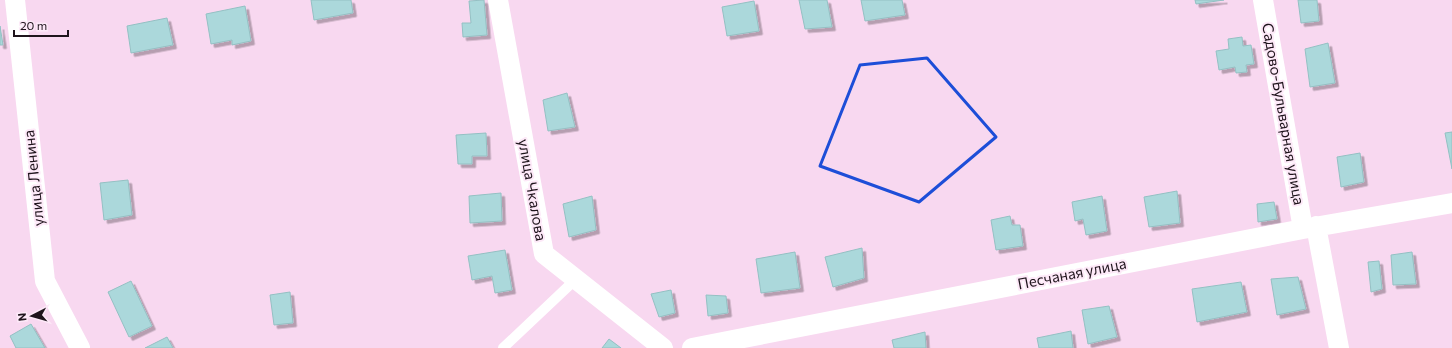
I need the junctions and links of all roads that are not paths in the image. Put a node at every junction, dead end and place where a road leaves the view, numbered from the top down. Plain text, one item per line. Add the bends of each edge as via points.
1 (15, 0) edge
2 (498, 0) edge
3 (1263, 0) edge
4 (1452, 203) edge
5 (1310, 227) junction
6 (576, 279) junction
7 (80, 348) edge
8 (504, 348) edge
9 (663, 348) edge
10 (692, 348) edge
11 (1339, 348) edge

1 - 7 street, улица Ленина via 45,281
2 - 6 street, улица Чкалова via 544,254
3 - 5 street, Садово-Бульварная улица
4 - 5 street, Песчаная улица
5 - 10 street, Песчаная улица
5 - 11 street, Садово-Бульварная улица
6 - 8 lane
6 - 9 street, улица Чкалова

